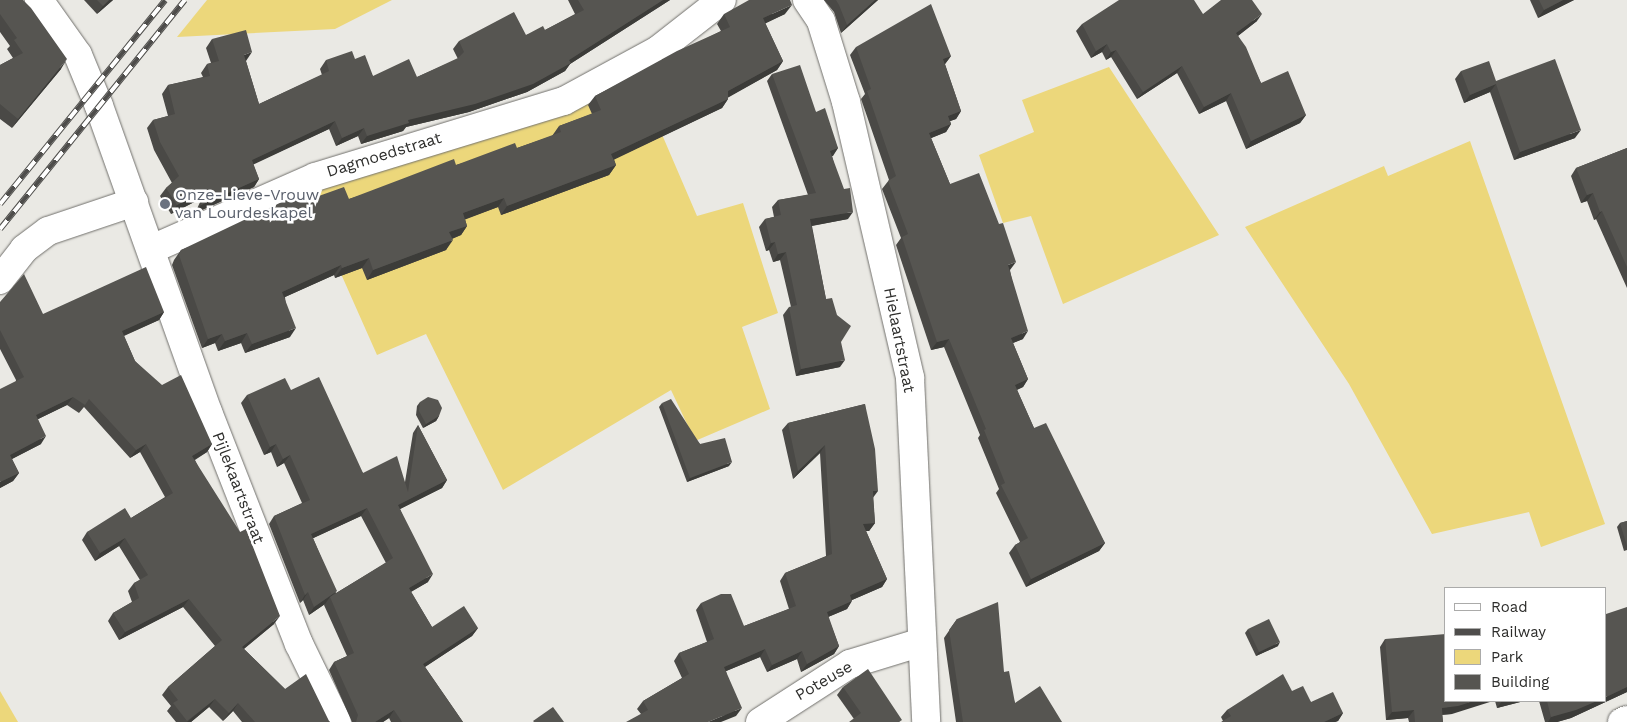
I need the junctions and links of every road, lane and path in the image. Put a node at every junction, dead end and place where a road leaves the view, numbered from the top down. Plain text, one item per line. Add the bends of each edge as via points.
1 (39, 0) edge
2 (722, 0) edge
3 (808, 0) edge
4 (134, 202) junction
5 (152, 249) junction
6 (0, 280) edge
7 (922, 642) junction
8 (1627, 720) edge
9 (337, 722) edge
10 (760, 722) edge
11 (926, 722) edge
12 (1622, 722) edge

1 - 4 street via 78,55
2 - 5 street, Dagmoedstraat via 658,50 564,101 316,177
3 - 7 street, Hielaartstraat via 821,21 846,102 910,378
4 - 5 street
4 - 6 street via 48,231 24,249
5 - 9 street, Pijlekaartstraat via 195,377 257,539 299,644
7 - 10 street, Poteuse via 850,664
7 - 11 street, Hielaartstraat
8 - 12 street

